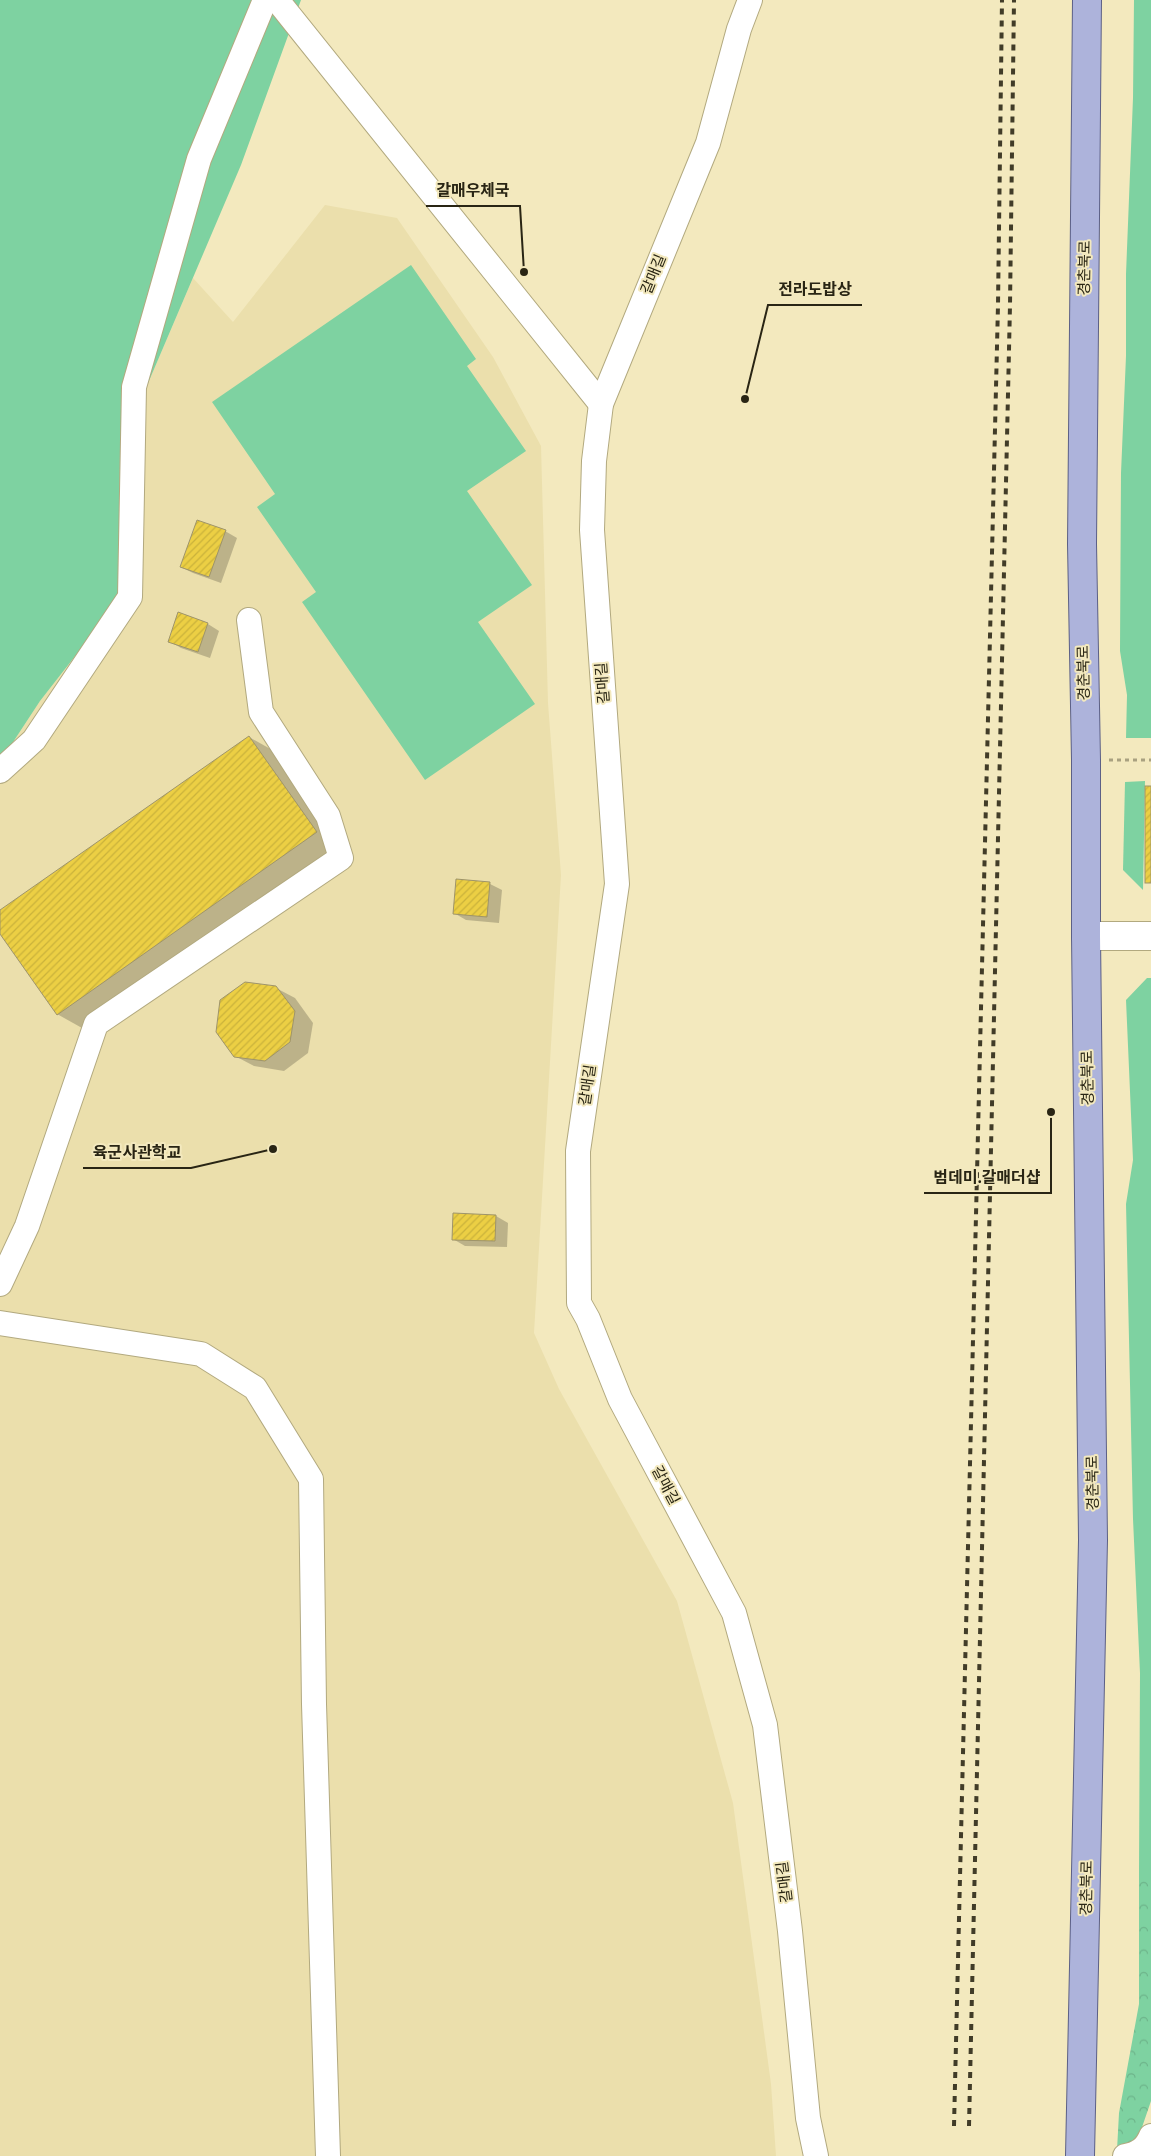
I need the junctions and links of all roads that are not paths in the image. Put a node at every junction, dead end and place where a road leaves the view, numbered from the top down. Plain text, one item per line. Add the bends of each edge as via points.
1 (265, 0) edge
2 (277, 0) edge
3 (750, 0) edge
4 (1087, 0) edge
5 (601, 404) junction
6 (248, 620) dead end
7 (0, 771) edge
8 (1086, 936) junction
9 (1151, 936) edge
10 (0, 1284) edge
11 (0, 1323) edge
12 (1151, 2136) edge
13 (328, 2156) edge
14 (816, 2156) edge
15 (1080, 2156) edge
16 (1125, 2156) edge

1 - 7 street via 199,159 134,387 130,597 34,740
2 - 5 street
3 - 5 street, 갈매길 via 708,143
4 - 8 main road, 경춘북로 via 1082,544
5 - 14 street, 갈매길 via 594,461 592,530 617,884 578,1151 579,1303 620,1399 734,1613 765,1725 808,2118
6 - 10 street via 261,712 328,816 341,858 96,1024 27,1226
8 - 9 street
8 - 15 main road, 경춘북로 via 1093,1540
11 - 13 street via 201,1354 255,1388 311,1479 314,1704
12 - 16 street via 1146,2147

